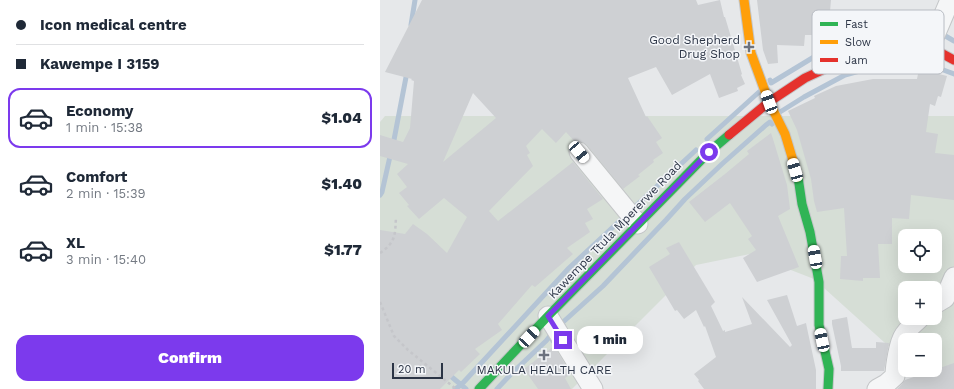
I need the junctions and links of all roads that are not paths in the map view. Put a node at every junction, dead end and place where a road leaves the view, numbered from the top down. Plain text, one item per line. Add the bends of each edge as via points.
1 (744, 0) edge
2 (950, 0) edge
3 (944, 14) edge
4 (944, 55) edge
5 (954, 60) edge
6 (814, 74) edge
7 (769, 102) junction
8 (579, 152) dead end
9 (638, 224) junction
10 (954, 277) edge
11 (942, 300) edge
12 (548, 316) junction
13 (912, 325) edge
14 (479, 389) edge
15 (593, 389) edge
16 (828, 389) edge
17 (877, 389) edge

1 - 7 street via 751,53
2 - 3 street
4 - 5 street, Kawempe Ttula Mpererwe Road
6 - 7 street, Kawempe Ttula Mpererwe Road
7 - 9 street, Kawempe Ttula Mpererwe Road via 709,152
7 - 16 street via 785,134 810,232 819,282 819,325 829,369
8 - 9 street
9 - 12 street, Kawempe Ttula Mpererwe Road
10 - 11 street
12 - 14 street, Kawempe Ttula Mpererwe Road
12 - 15 street
13 - 17 street via 903,336 894,376

